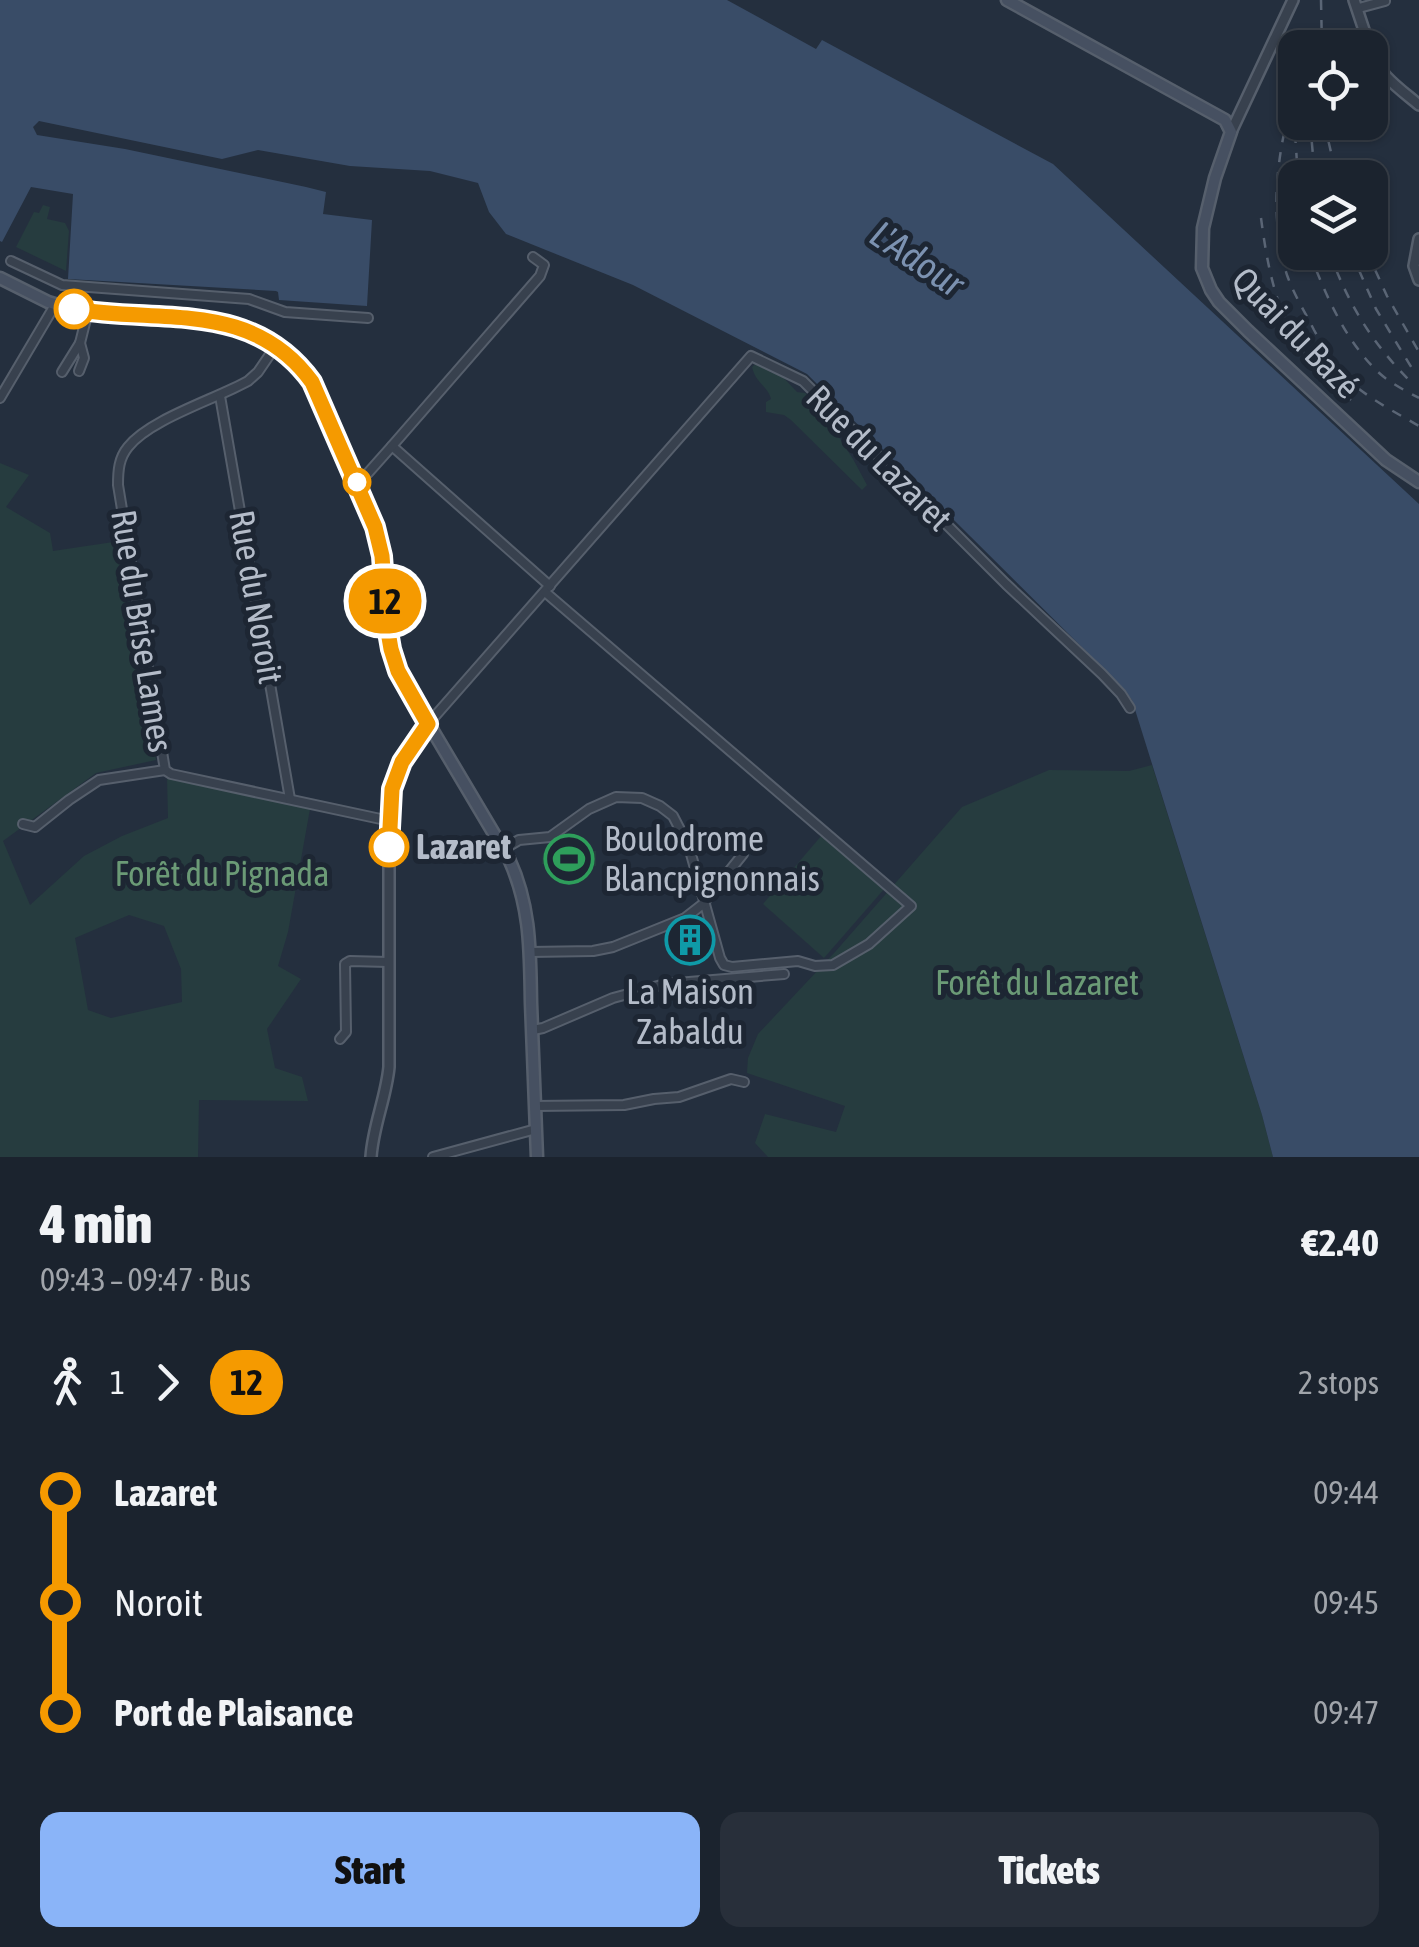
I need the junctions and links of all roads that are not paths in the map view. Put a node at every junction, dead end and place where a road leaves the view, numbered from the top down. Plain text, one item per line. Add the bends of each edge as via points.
1 (1007, 0) edge
2 (1292, 0) edge
3 (1385, 1) edge
4 (1356, 4) edge
5 (1364, 30) edge
6 (1388, 78) edge
7 (1419, 105) edge
8 (1231, 132) junction
9 (1419, 239) edge
10 (534, 257) dead end
11 (11, 262) dead end
12 (0, 278) edge
13 (1419, 280) edge
14 (55, 304) junction
15 (88, 311) junction
16 (368, 318) dead end
17 (80, 343) junction
18 (275, 347) junction
19 (79, 370) dead end
20 (62, 372) dead end
21 (220, 396) junction
22 (0, 398) edge
23 (392, 446) junction
24 (356, 481) junction
25 (1419, 482) edge
26 (548, 589) junction
27 (1130, 708) dead end
28 (428, 724) junction
29 (165, 770) junction
30 (290, 799) junction
31 (390, 821) junction
32 (23, 824) dead end
33 (504, 849) junction
34 (743, 854) dead end
35 (703, 904) junction
36 (530, 952) junction
37 (388, 962) junction
38 (784, 974) dead end
39 (533, 1030) junction
40 (340, 1039) dead end
41 (744, 1082) dead end
42 (535, 1106) junction
43 (536, 1129) junction
44 (371, 1157) edge
45 (432, 1157) edge
46 (536, 1157) edge

1 - 8 main road via 1225,120
2 - 8 street
3 - 4 street
4 - 5 street
6 - 7 street
8 - 25 main road, Quai du Bazé via 1203,228 1202,268 1212,290 1386,460
9 - 13 street
10 - 23 street via 544,265 540,276
11 - 16 street via 62,285 249,299 285,312
12 - 14 main road
14 - 15 main road
14 - 22 street
15 - 17 street
15 - 18 main road via 215,320
17 - 19 street
17 - 20 street
18 - 21 street, Rue du Brise Lames via 248,381
18 - 24 main road via 312,382
21 - 29 street, Rue du Brise Lames via 138,436 118,470
21 - 30 street, Rue du Noroit
23 - 24 street
23 - 26 street
24 - 28 main road via 380,544 391,649
26 - 27 street, Rue du Lazaret via 751,356 803,381
26 - 28 street, Rue du Lazaret
26 - 35 street via 911,906 869,944 832,964 732,966 720,958
28 - 31 street via 396,776
28 - 33 main road
29 - 30 street, Rue du Brise Lames
29 - 32 street via 100,780 35,827
30 - 31 street, Rue du Brise Lames
31 - 37 street
33 - 35 street via 550,837 608,799 642,798 673,816 682,831
33 - 36 main road via 523,892
34 - 35 street
35 - 36 street via 614,947
36 - 39 main road
37 - 40 street via 346,964 346,1032
37 - 44 street via 389,1067
38 - 39 street via 665,984
39 - 42 main road
41 - 42 street via 730,1079 679,1097 624,1104
42 - 43 main road
43 - 45 street
43 - 46 main road

